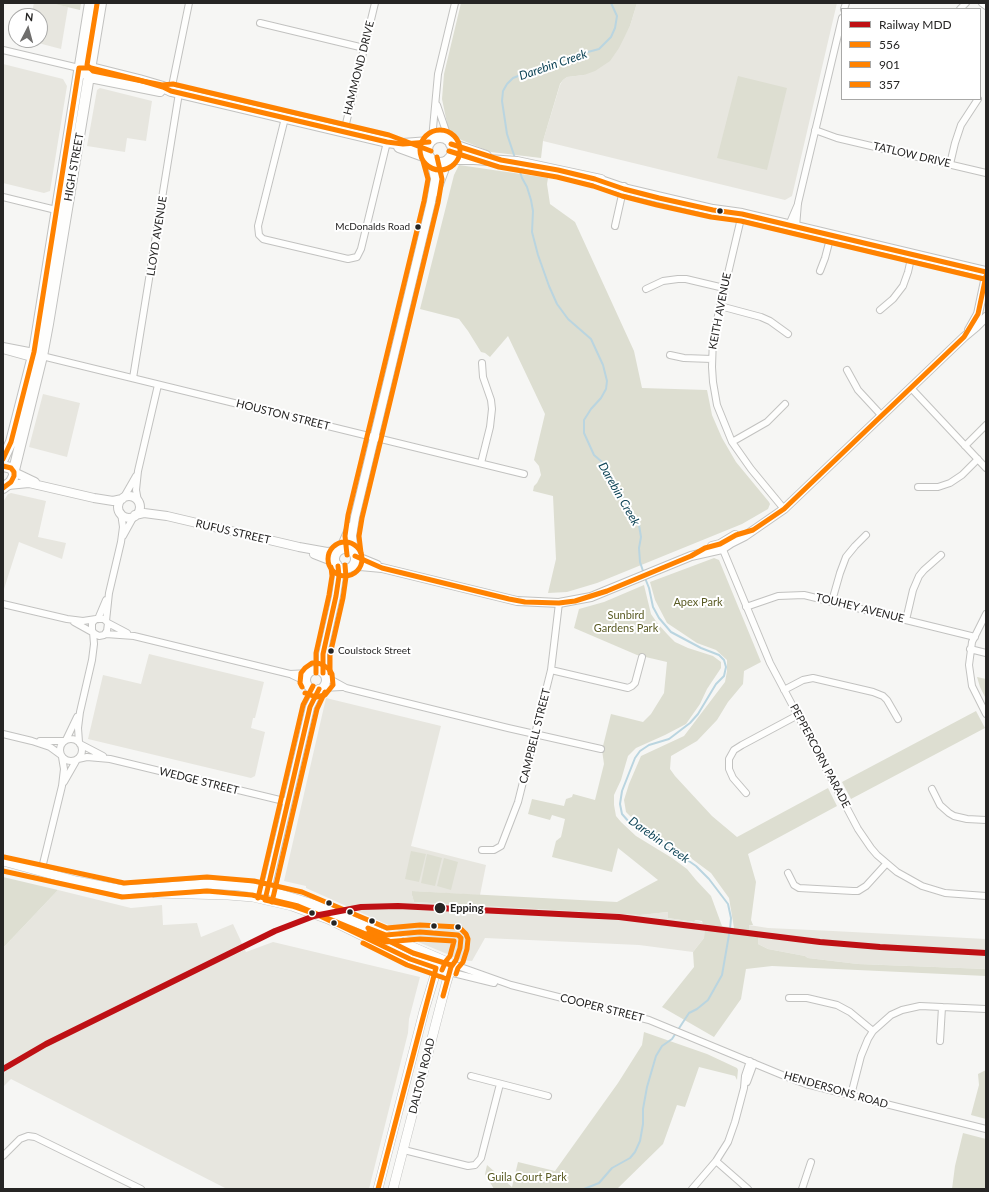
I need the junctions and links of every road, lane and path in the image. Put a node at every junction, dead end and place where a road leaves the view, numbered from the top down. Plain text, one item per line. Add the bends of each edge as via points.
1 (90, 3) edge
2 (101, 3) edge
3 (189, 3) edge
4 (375, 3) edge
5 (455, 3) edge
6 (982, 3) edge
7 (986, 6) edge
8 (841, 22) edge
9 (260, 23) dead end
10 (364, 48) junction
11 (3, 50) edge
12 (79, 68) junction
13 (90, 72) junction
14 (175, 92) junction
15 (436, 97) junction
16 (977, 100) edge
17 (285, 118) junction
18 (344, 132) junction
19 (815, 133) junction
20 (431, 140) junction
21 (387, 142) junction
22 (450, 142) junction
23 (430, 158) junction
24 (448, 160) junction
25 (501, 160) junction
26 (950, 164) junction
27 (986, 173) edge
28 (624, 187) junction
29 (3, 197) edge
30 (431, 202) junction
31 (62, 211) junction
32 (742, 214) junction
33 (615, 226) dead end
34 (793, 226) junction
35 (831, 235) junction
36 (912, 254) junction
37 (820, 272) dead end
38 (986, 272) edge
39 (986, 276) edge
40 (724, 288) junction
41 (646, 289) dead end
42 (720, 306) junction
43 (880, 310) dead end
44 (986, 317) edge
45 (788, 334) dead end
46 (964, 337) junction
47 (3, 346) edge
48 (3, 350) edge
49 (670, 354) dead end
50 (36, 355) junction
51 (712, 359) junction
52 (482, 363) dead end
53 (847, 370) dead end
54 (133, 378) junction
55 (158, 385) junction
56 (911, 388) junction
57 (785, 404) dead end
58 (882, 416) junction
59 (986, 425) edge
60 (375, 438) junction
61 (732, 442) junction
62 (965, 446) junction
63 (3, 458) edge
64 (978, 459) junction
65 (481, 463) junction
66 (3, 466) edge
67 (986, 468) edge
68 (14, 471) junction
69 (138, 471) junction
70 (524, 474) dead end
71 (45, 486) junction
72 (918, 487) dead end
73 (5, 488) edge
74 (94, 498) junction
75 (123, 498) junction
76 (139, 502) junction
77 (784, 509) junction
78 (120, 513) junction
79 (134, 516) junction
80 (167, 516) junction
81 (355, 517) junction
82 (866, 535) dead end
83 (121, 542) junction
84 (299, 547) junction
85 (721, 547) junction
86 (339, 551) junction
87 (354, 555) junction
88 (941, 555) dead end
89 (337, 565) junction
90 (350, 568) junction
91 (382, 568) junction
92 (109, 593) junction
93 (336, 596) junction
94 (832, 601) junction
95 (559, 603) junction
96 (3, 604) edge
97 (746, 607) junction
98 (986, 614) edge
99 (67, 619) junction
100 (97, 619) junction
101 (906, 620) junction
102 (107, 622) junction
103 (92, 632) junction
104 (105, 634) junction
105 (134, 636) junction
106 (975, 637) junction
107 (970, 649) junction
108 (986, 653) edge
109 (642, 657) dead end
110 (92, 660) junction
111 (551, 670) junction
112 (318, 673) junction
113 (290, 674) junction
114 (308, 685) junction
115 (321, 688) junction
116 (346, 688) junction
117 (784, 690) junction
118 (310, 707) junction
119 (80, 712) junction
120 (986, 714) edge
121 (798, 715) junction
122 (898, 720) dead end
123 (3, 734) edge
124 (535, 734) junction
125 (32, 741) junction
126 (65, 741) junction
127 (80, 743) junction
128 (601, 749) dead end
129 (61, 756) junction
130 (110, 759) junction
131 (77, 760) junction
132 (62, 786) junction
133 (932, 789) dead end
134 (746, 793) dead end
135 (288, 802) junction
136 (986, 820) edge
137 (482, 850) dead end
138 (3, 863) edge
139 (886, 864) junction
140 (41, 872) junction
141 (788, 873) dead end
142 (123, 890) junction
143 (267, 890) junction
144 (986, 896) edge
145 (265, 900) junction
146 (441, 960) junction
147 (436, 968) junction
148 (451, 968) junction
149 (789, 998) dead end
150 (942, 1007) junction
151 (986, 1009) edge
152 (873, 1030) junction
153 (691, 1037) joint
154 (940, 1041) dead end
155 (752, 1062) junction
156 (471, 1076) dead end
157 (500, 1084) junction
158 (851, 1095) junction
159 (548, 1096) dead end
160 (986, 1129) edge
161 (389, 1146) junction
162 (404, 1150) junction
163 (3, 1156) edge
164 (716, 1161) junction
165 (811, 1162) dead end
166 (141, 1189) edge
167 (378, 1189) edge
168 (393, 1189) edge
169 (692, 1189) edge
170 (748, 1189) edge
171 (802, 1189) edge

1 - 12 main road, HIGH STREET
2 - 13 main road, HIGH STREET
3 - 14 street, LLOYD AVENUE
4 - 10 street, HAMMOND DRIVE
5 - 15 street via 438,74
6 - 7 street
8 - 19 street
9 - 10 street
10 - 18 street, HAMMOND DRIVE
11 - 12 street
12 - 13 main road
12 - 31 main road, HIGH STREET
13 - 14 main road via 145,81
13 - 31 main road, HIGH STREET
14 - 17 main road
14 - 54 street, LLOYD AVENUE
15 - 20 street
15 - 22 street
16 - 26 street via 961,125
17 - 18 main road
17 - 21 street via 258,226 260,235 267,240 348,259 357,258
18 - 21 main road
19 - 26 street, TATLOW DRIVE
19 - 34 street
20 - 21 main road via 403,144
20 - 22 main road via 441,137
20 - 23 main road via 426,150
21 - 23 main road
22 - 24 main road via 452,152
22 - 25 main road
23 - 24 main road via 438,163
23 - 30 street via 434,179
24 - 25 main road
24 - 30 street
25 - 28 main road
26 - 27 street, TATLOW DRIVE
28 - 32 main road via 713,210
28 - 33 street
29 - 31 street
30 - 60 street
31 - 50 main road, HIGH STREET
32 - 34 main road
32 - 40 street, KEITH AVENUE
34 - 35 main road
35 - 36 main road
35 - 37 street
36 - 38 main road
36 - 43 street via 903,286
39 - 46 street via 978,314
40 - 41 street via 678,279
40 - 42 street, KEITH AVENUE
42 - 45 street via 761,317
42 - 51 street, KEITH AVENUE via 713,337
44 - 46 street
46 - 56 street
47 - 50 street, HOUSTON STREET
48 - 50 street, HOUSTON STREET
49 - 51 street via 684,358
50 - 54 street, HOUSTON STREET
50 - 63 main road, HIGH STREET via 11,442
50 - 68 main road, HIGH STREET
51 - 61 street, KEITH AVENUE via 717,405
52 - 65 street via 492,409
53 - 58 street via 858,390
54 - 55 street, HOUSTON STREET
55 - 60 street, HOUSTON STREET
55 - 69 street
56 - 58 street
56 - 62 street
57 - 61 street via 767,422
58 - 77 street
59 - 62 street
60 - 65 street, HOUSTON STREET
60 - 81 street
61 - 77 street, KEITH AVENUE
62 - 64 street
64 - 67 street
64 - 72 street via 950,483 938,487
65 - 70 street, HOUSTON STREET
66 - 68 main road
68 - 71 street
68 - 73 main road, HIGH STREET via 13,479
69 - 75 street
69 - 76 street via 136,490
71 - 73 street via 29,483
71 - 74 street
74 - 75 street
74 - 78 street
75 - 76 street via 133,497
75 - 78 street via 119,505
76 - 79 street via 140,510
76 - 80 street, RUFUS STREET
77 - 85 street via 753,530 736,535
78 - 79 street via 127,517
78 - 83 street via 123,527
79 - 80 street, RUFUS STREET via 146,513
79 - 83 street
80 - 84 street, RUFUS STREET
81 - 86 street
81 - 87 street via 352,536
82 - 94 street via 846,558
83 - 92 street
84 - 86 street, RUFUS STREET via 327,552
84 - 89 street, RUFUS STREET
85 - 95 street via 704,548 691,556 591,597
85 - 97 street, PEPPERCORN PARADE
86 - 87 street via 349,550
86 - 89 street via 335,559
87 - 90 street via 355,562
87 - 91 street
88 - 101 street via 920,576 913,590
89 - 90 street via 342,569
89 - 93 street via 339,576
90 - 91 street
90 - 93 street
91 - 95 street via 517,601
92 - 100 street
92 - 102 street
93 - 112 street
94 - 97 street, TOUHEY AVENUE via 804,595 786,595
94 - 101 street, TOUHEY AVENUE
95 - 111 street, CAMPBELL STREET
96 - 99 street
97 - 117 street, PEPPERCORN PARADE
98 - 106 street
99 - 100 street
99 - 103 street
100 - 102 street via 104,619
100 - 103 street via 92,623
101 - 106 street, TOUHEY AVENUE
102 - 104 street via 108,629
102 - 105 street
103 - 104 street via 97,636
103 - 110 street
104 - 105 street
104 - 110 street
105 - 113 street
106 - 107 street
107 - 108 street
107 - 120 street via 970,681
109 - 111 street via 635,683 628,688
110 - 119 street
111 - 124 street, CAMPBELL STREET
112 - 113 street
112 - 114 street via 306,679
112 - 115 street via 326,683
112 - 116 street
113 - 114 street
114 - 115 street via 316,690
114 - 118 street
115 - 116 street
115 - 118 street
116 - 124 street
117 - 121 street, PEPPERCORN PARADE
117 - 122 street via 813,678 873,692 883,696
118 - 135 street
119 - 126 street
119 - 127 street
121 - 134 street via 737,747 731,754 728,764 731,774
121 - 139 street, PEPPERCORN PARADE via 858,829
123 - 125 street
124 - 128 street
124 - 137 street, CAMPBELL STREET via 522,789 504,841 498,849
125 - 126 street
125 - 129 street via 50,747
126 - 127 street via 73,739
126 - 129 street via 60,748
127 - 130 street, WEDGE STREET
127 - 131 street via 82,753
129 - 131 street via 68,761
129 - 132 street via 64,769
130 - 131 street, WEDGE STREET via 87,757
130 - 135 street, WEDGE STREET
131 - 132 street
132 - 140 street
133 - 136 street via 940,805 949,813 960,818
135 - 143 street
138 - 140 main road, COOPER STREET
139 - 141 street via 858,891 800,888 794,885
139 - 144 street, PEPPERCORN PARADE via 908,879 934,890
140 - 142 main road, COOPER STREET
142 - 143 main road, COOPER STREET via 207,884
142 - 145 main road, COOPER STREET via 228,895
143 - 145 main road
143 - 146 main road, COOPER STREET via 316,905
145 - 147 main road, COOPER STREET via 318,915 406,957
146 - 147 main road, DALTON ROAD
146 - 148 main road, COOPER STREET
147 - 148 main road, COOPER STREET
147 - 161 main road, DALTON ROAD
148 - 153 street, COOPER STREET via 626,1013
148 - 162 main road, DALTON ROAD
149 - 152 street via 807,998 837,1005
150 - 151 street
150 - 152 street via 920,1006 902,1010 891,1015
150 - 154 street
152 - 158 street via 864,1047
153 - 155 street, HENDERSONS ROAD
155 - 158 street, HENDERSONS ROAD via 802,1082
155 - 164 street via 732,1132
156 - 157 street
157 - 159 street
157 - 162 street via 481,1158 475,1165 468,1166
158 - 160 street, HENDERSONS ROAD
161 - 162 main road
161 - 167 main road, DALTON ROAD
162 - 168 main road, DALTON ROAD
163 - 166 street via 20,1139 35,1136
164 - 169 street
164 - 170 street
165 - 171 street

